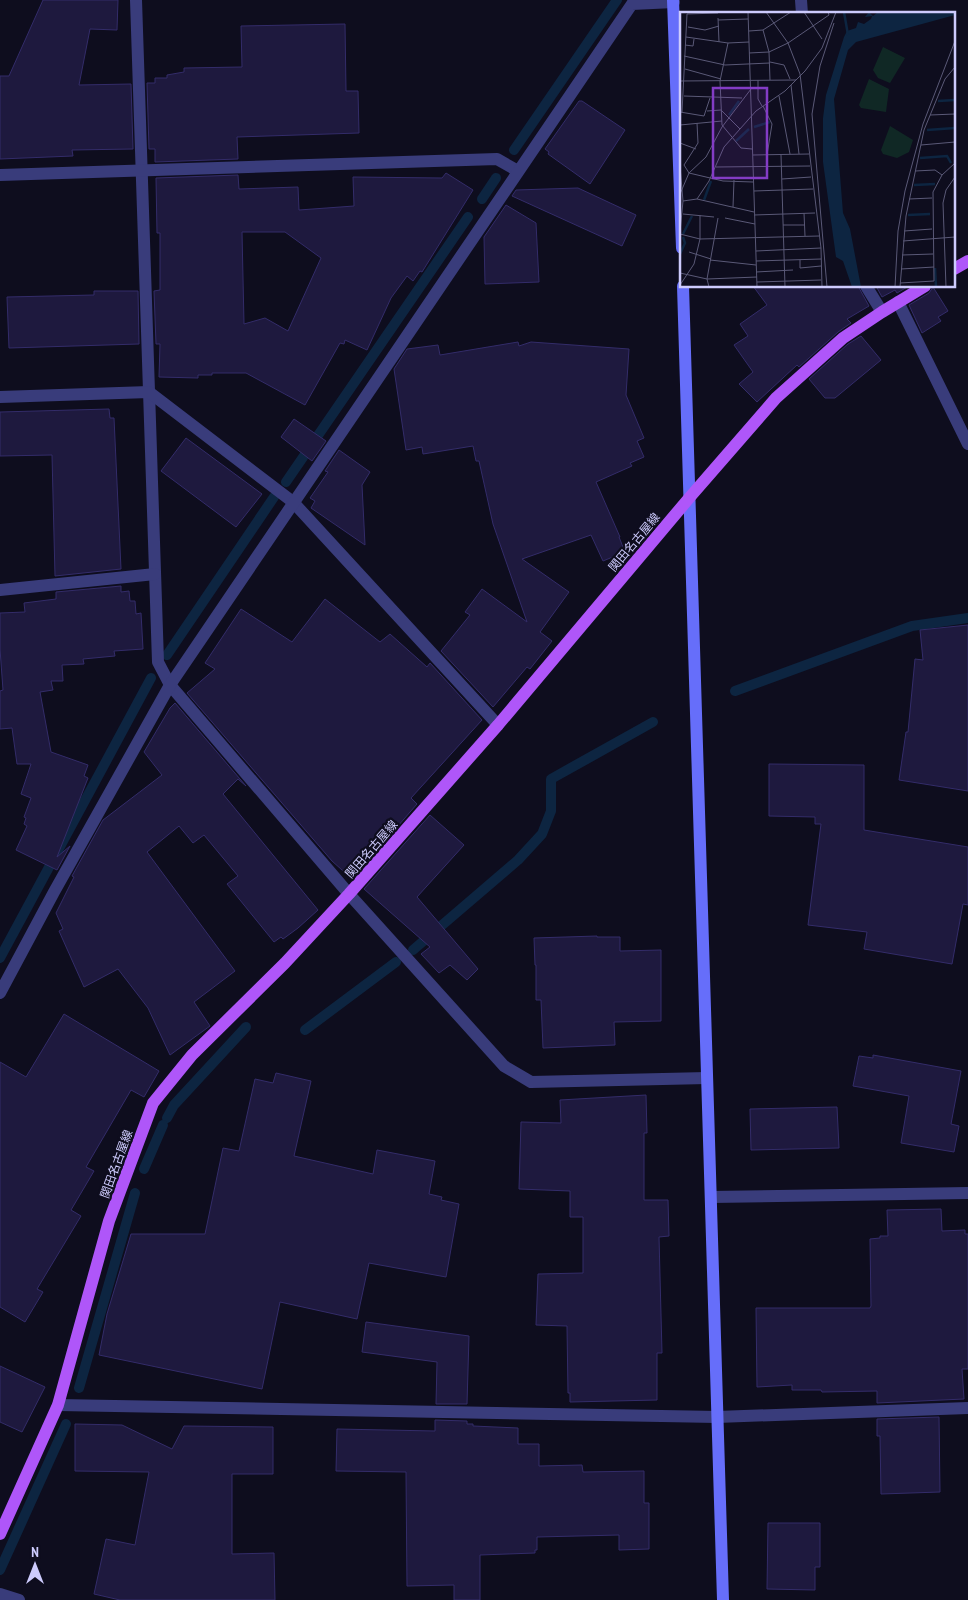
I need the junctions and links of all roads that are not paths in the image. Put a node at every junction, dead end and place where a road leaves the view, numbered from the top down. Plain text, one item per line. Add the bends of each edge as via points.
1 (136, 0) edge
2 (674, 1) edge
3 (141, 170) junction
4 (518, 171) junction
5 (0, 174) edge
6 (680, 186) edge
7 (968, 261) edge
8 (956, 268) edge
9 (683, 288) edge
10 (867, 288) edge
11 (922, 288) edge
12 (898, 302) junction
13 (882, 312) junction
14 (149, 392) junction
15 (0, 397) edge
16 (968, 444) edge
17 (690, 498) junction
18 (293, 502) junction
19 (155, 574) junction
20 (0, 590) edge
21 (170, 686) junction
22 (498, 725) junction
23 (350, 894) junction
24 (0, 993) edge
25 (707, 1078) junction
26 (968, 1192) edge
27 (711, 1197) junction
28 (58, 1405) junction
29 (968, 1408) edge
30 (717, 1417) junction
31 (0, 1534) edge
32 (0, 1594) edge
33 (19, 1600) edge
34 (723, 1600) edge

1 - 3 street
2 - 4 street via 632,4
2 - 6 street
3 - 4 street via 496,159
3 - 5 street
3 - 14 street
4 - 18 street
7 - 8 main road
9 - 17 street
10 - 13 street
11 - 12 main road, 関田名古屋線
12 - 13 main road, 関田名古屋線
12 - 16 street
13 - 17 main road, 関田名古屋線 via 843,338 776,398
14 - 15 street
14 - 18 street
14 - 19 street
17 - 22 main road, 関田名古屋線
17 - 25 street
18 - 21 street
18 - 22 street
19 - 20 street
19 - 21 street via 158,662
21 - 23 street
21 - 24 street
22 - 23 main road, 関田名古屋線
23 - 25 street via 504,1066 531,1082
23 - 28 main road, 関田名古屋線 via 192,1055 153,1103 109,1221
25 - 27 street
26 - 27 street
27 - 30 street
28 - 30 street
28 - 31 main road, 関田名古屋線
29 - 30 street
30 - 34 street
32 - 33 street

